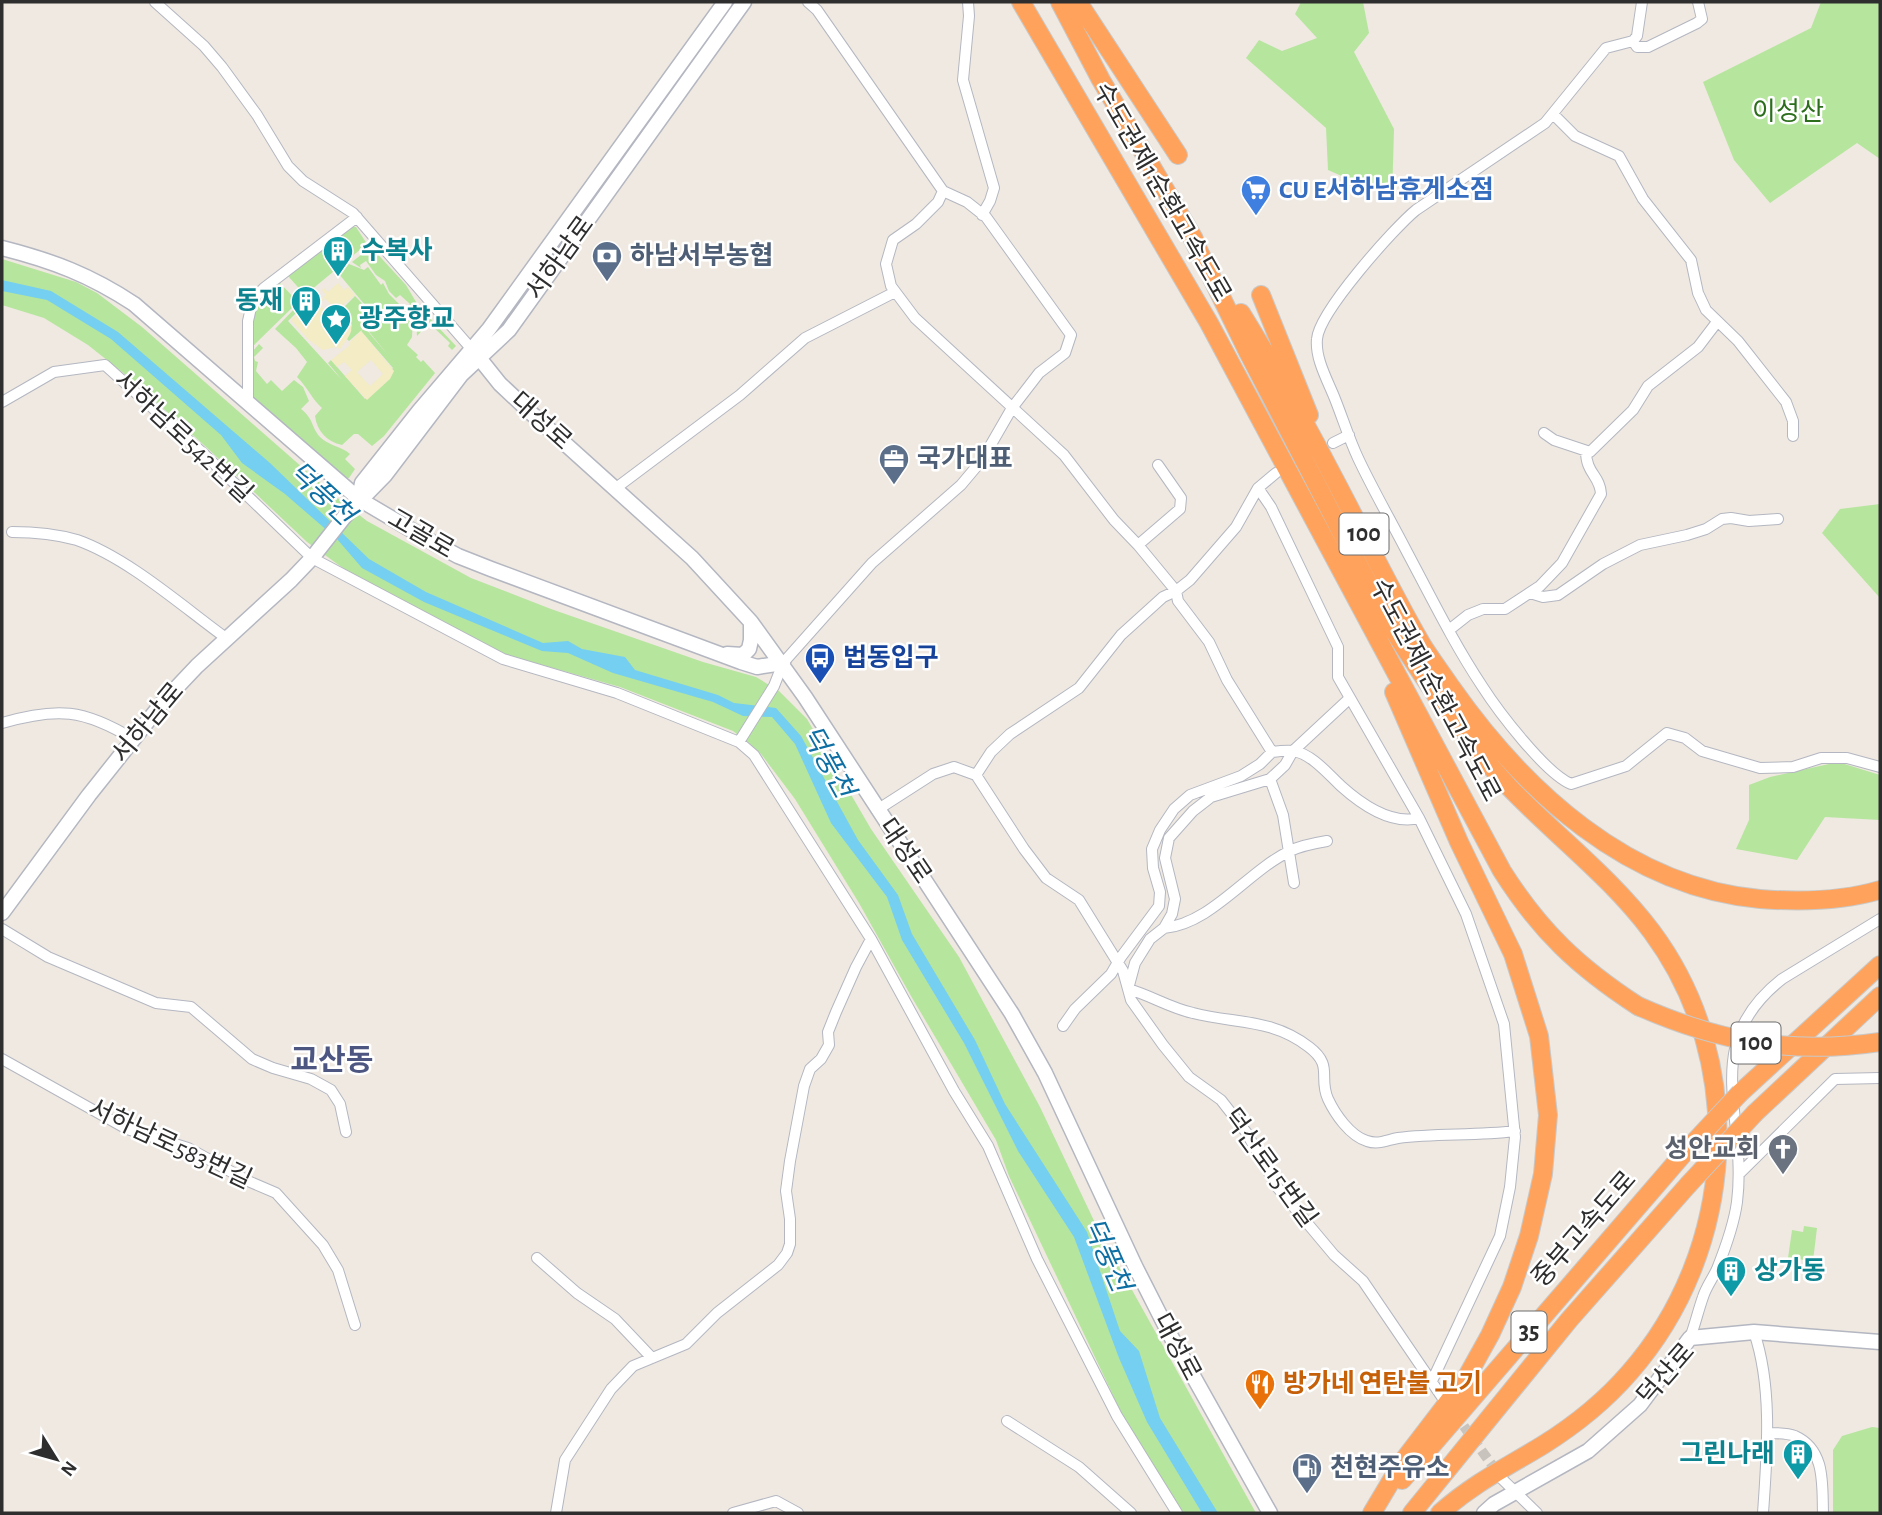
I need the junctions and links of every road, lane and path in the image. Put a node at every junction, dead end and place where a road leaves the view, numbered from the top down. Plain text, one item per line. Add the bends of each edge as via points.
1 (155, 2) edge
2 (725, 2) edge
3 (744, 2) edge
4 (808, 2) edge
5 (968, 2) edge
6 (1021, 2) edge
7 (1060, 2) edge
8 (1079, 2) edge
9 (1643, 2) edge
10 (1698, 2) edge
11 (1633, 41) junction
12 (1552, 114) junction
13 (1178, 155) dead end
14 (943, 191) junction
15 (982, 215) junction
16 (356, 217) junction
17 (1189, 231) junction
18 (2, 248) edge
19 (895, 292) junction
20 (1261, 295) dead end
21 (1717, 322) junction
22 (476, 354) junction
23 (249, 371) junction
24 (227, 383) junction
25 (248, 401) junction
26 (2, 402) edge
27 (1012, 408) junction
28 (1544, 433) dead end
29 (1349, 435) junction
30 (1793, 436) dead end
31 (1329, 451) junction
32 (1586, 452) junction
33 (1158, 465) dead end
34 (1276, 472) dead end
35 (616, 488) junction
36 (1258, 488) junction
37 (359, 499) junction
38 (1778, 519) dead end
39 (12, 532) dead end
40 (1138, 545) junction
41 (314, 556) junction
42 (1345, 579) junction
43 (1177, 591) junction
44 (1530, 593) junction
45 (751, 622) junction
46 (1449, 630) junction
47 (226, 638) junction
48 (722, 654) junction
49 (782, 663) junction
50 (1350, 698) junction
51 (2, 723) edge
52 (133, 739) junction
53 (739, 742) junction
54 (1293, 751) junction
55 (1272, 752) junction
56 (1880, 767) edge
57 (976, 775) junction
58 (1270, 779) junction
59 (877, 810) junction
60 (1419, 818) junction
61 (1327, 841) dead end
62 (1287, 852) junction
63 (1294, 883) dead end
64 (1880, 890) edge
65 (2, 913) edge
66 (1879, 919) edge
67 (1164, 928) junction
68 (2, 929) edge
69 (871, 939) junction
70 (1118, 963) junction
71 (1880, 965) edge
72 (1128, 989) junction
73 (1880, 996) edge
74 (1063, 1026) dead end
75 (1880, 1042) edge
76 (2, 1059) edge
77 (1880, 1078) edge
78 (1515, 1131) junction
79 (346, 1132) dead end
80 (1739, 1174) junction
81 (537, 1258) dead end
82 (355, 1325) dead end
83 (1754, 1332) junction
84 (1690, 1338) junction
85 (1880, 1342) edge
86 (652, 1358) junction
87 (1432, 1381) junction
88 (1442, 1397) dead end
89 (1007, 1422) dead end
90 (1768, 1433) junction
91 (1503, 1479) tunnel mouth
92 (1516, 1492) junction
93 (1266, 1512) edge
94 (556, 1513) edge
95 (733, 1513) edge
96 (798, 1513) edge
97 (1131, 1513) edge
98 (1177, 1513) edge
99 (1372, 1513) edge
100 (1412, 1513) edge
101 (1440, 1513) edge
102 (1484, 1513) edge
103 (1537, 1513) edge
104 (1763, 1513) edge
105 (1823, 1513) edge

1 - 16 street, 대성로 via 222,67 288,166
2 - 22 street, 서하남로 via 489,329
3 - 22 street, 서하남로 via 509,330
4 - 14 street
5 - 15 street via 962,80 994,188
6 - 42 highway, 수도권제1순환고속도로 / 100 via 1209,323
7 - 17 highway, 수도권제1순환고속도로 / 100
8 - 13 highway
9 - 11 street
10 - 11 street via 1702,19 1697,23 1648,47 1637,47
11 - 12 street via 1606,48
12 - 21 street via 1576,136 1619,156 1643,199 1691,260 1698,293
12 - 29 street via 1404,220 1329,313 1316,346
14 - 15 street
14 - 19 street via 916,224 893,240 886,264
15 - 27 street via 1071,335 1065,353 1039,373
16 - 22 street, 대성로
16 - 23 street via 255,295 247,333
17 - 31 highway, 수도권제1순환고속도로 / 100
17 - 101 highway via 1409,656 1480,754 1652,933 1680,976 1714,1088 1717,1173 1703,1239 1688,1279 1654,1341 1603,1400 1552,1439 1471,1487
18 - 24 street, 고골로 via 74,269 103,283
19 - 27 street via 915,318
19 - 35 street via 805,338 740,396
20 - 31 highway
21 - 30 street via 1787,402
21 - 32 street via 1698,346 1648,386 1633,410 1602,442
22 - 35 street, 대성로 via 531,414
22 - 37 street, 서하남로 via 384,475
23 - 24 street via 243,380
23 - 25 street
24 - 25 street, 고골로
25 - 37 street, 고골로
26 - 41 street, 서하남로542번길 via 54,372 105,365
27 - 40 street via 1064,456
27 - 49 street via 982,460 961,485 872,563
28 - 32 street
29 - 31 street
29 - 46 street
31 - 64 highway, 수도권제1순환고속도로 / 100 via 1422,645 1470,714 1514,766 1596,838 1657,872 1733,896 1779,900 1856,897
32 - 44 street via 1586,465 1601,484 1601,494 1562,563
33 - 40 street via 1181,498 1180,509
34 - 36 street
35 - 45 street, 대성로 via 692,558
36 - 43 street via 1236,527
36 - 50 street via 1338,647 1338,677
37 - 41 street, 서하남로
37 - 48 street, 고골로 via 458,556
38 - 44 street via 1722,519 1706,529 1640,545 1559,595
39 - 47 street via 74,539 96,548
40 - 43 street
41 - 47 street, 서하남로
41 - 53 street via 503,659 617,693
42 - 75 highway, 수도권제1순환고속도로 / 100, bridge via 1496,859 1524,906 1560,947 1638,1006 1677,1024 1758,1044 1824,1047
42 - 99 highway via 1513,954 1539,1036 1548,1115 1543,1174 1512,1287 1465,1380 1403,1461
43 - 55 street via 1178,601 1209,642
43 - 57 street via 1163,597 1121,635 1079,688 1010,734
44 - 46 street via 1505,609 1483,609 1468,615
45 - 48 street via 749,649 743,655
45 - 49 street, 대성로
46 - 56 street via 1499,711 1570,784 1626,766 1667,733 1685,738 1702,751 1760,768 1793,767 1821,758 1847,758
47 - 52 street, 서하남로
48 - 49 street, 고골로 via 757,667
49 - 53 street via 774,686
49 - 59 street, 대성로
50 - 54 street
50 - 60 street
51 - 52 street via 54,712 83,714
52 - 65 street, 서하남로
53 - 69 street via 754,755
54 - 55 street
54 - 58 street
54 - 60 street via 1307,756 1375,810 1397,820
55 - 70 street via 1241,776 1190,795 1167,820 1152,849 1159,906
57 - 59 street via 954,767 933,774
57 - 70 street, 덕산로15번길 via 1046,878 1079,900
58 - 62 street via 1283,815
58 - 67 street via 1211,797 1169,838 1165,858 1175,899
59 - 93 street, 대성로 via 1012,1013 1163,1322
60 - 78 street via 1466,914 1504,1024
61 - 62 street
62 - 63 street
62 - 67 street via 1189,922
66 - 80 street via 1782,979 1742,1025 1731,1068
67 - 72 street via 1150,939 1135,963
68 - 79 street via 48,957 156,1003 191,1007 252,1059 331,1090 340,1104
69 - 86 street via 828,1032 829,1045 810,1069 804,1086 786,1191 787,1253 686,1344
69 - 98 street via 988,1146 1037,1259 1117,1416
70 - 72 street, 덕산로15번길
70 - 74 street
71 - 99 highway, 중부고속도로 / 35, bridge via 1740,1093 1685,1152
72 - 78 street via 1193,1013 1287,1032 1321,1057 1327,1097 1344,1124 1367,1142
72 - 87 street, 덕산로15번길 via 1131,1000 1189,1077 1221,1100 1246,1132 1277,1187 1334,1255 1363,1281
73 - 100 highway, 중부고속도로 / 35, bridge via 1755,1113 1688,1185 1569,1320
76 - 82 street, 서하남로583번길 via 127,1129 188,1147 276,1193 324,1245 338,1270
77 - 80 street via 1835,1079
78 - 87 street via 1500,1237
80 - 84 street via 1735,1213
81 - 86 street via 615,1319
83 - 84 street, 덕산로
83 - 85 street, 덕산로
83 - 90 street
84 - 92 street, 덕산로 via 1640,1405 1588,1451
86 - 94 street via 634,1366 611,1389 565,1460
87 - 88 street, 덕산로15번길
89 - 97 street via 1079,1467
90 - 104 street
90 - 105 street via 1793,1435 1813,1451 1821,1464
91 - 92 street
92 - 102 street, 덕산로
92 - 103 street
95 - 96 street via 776,1502

